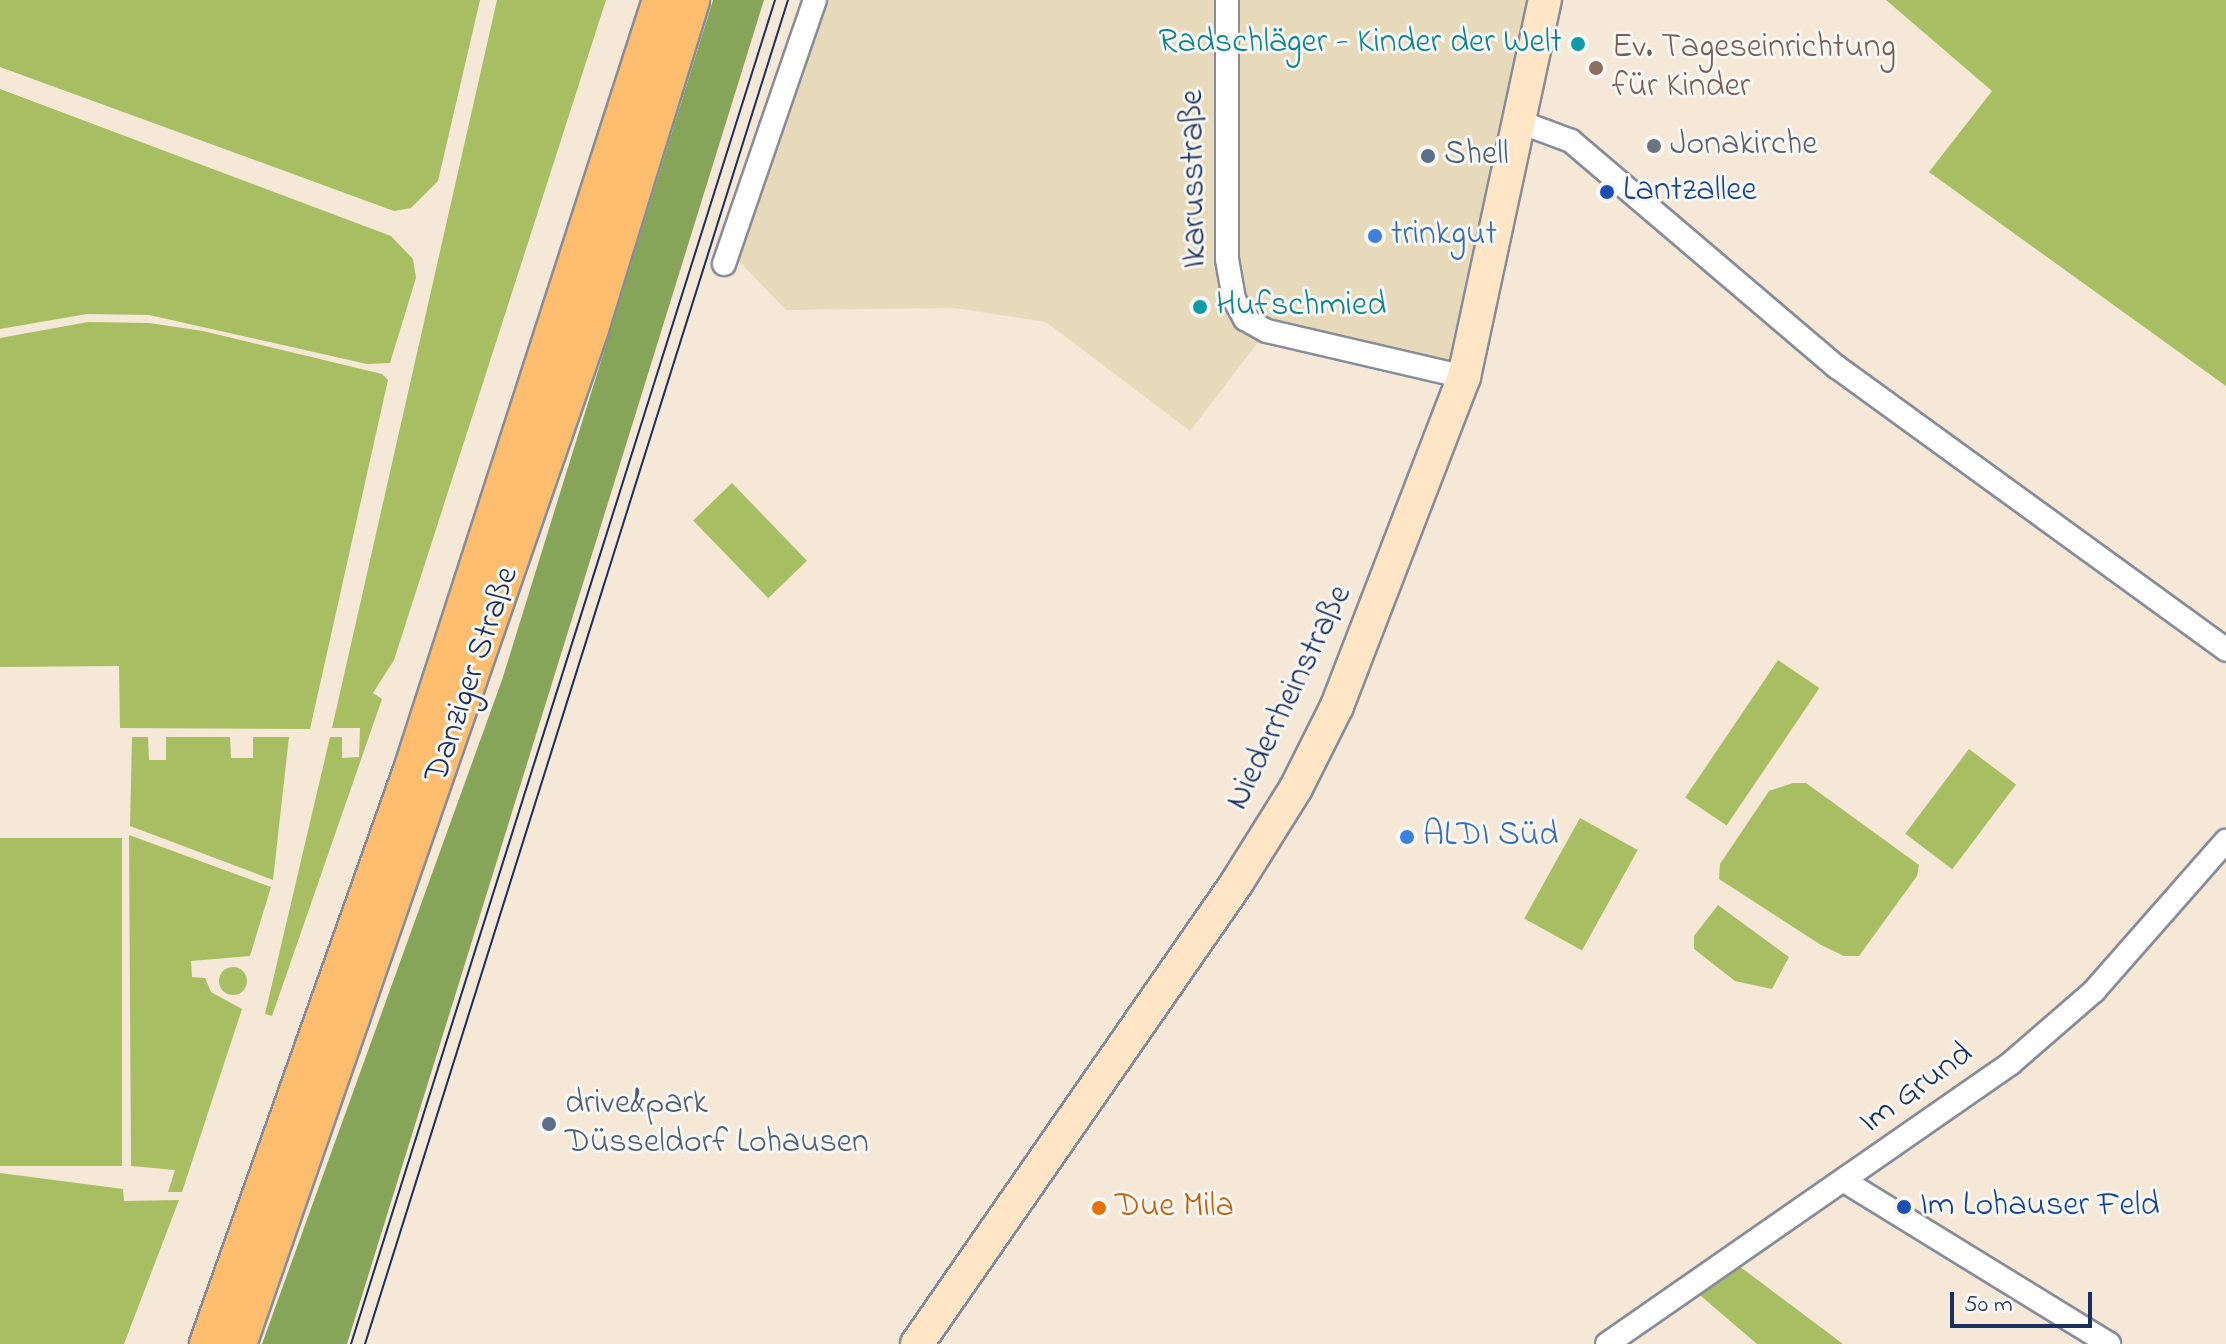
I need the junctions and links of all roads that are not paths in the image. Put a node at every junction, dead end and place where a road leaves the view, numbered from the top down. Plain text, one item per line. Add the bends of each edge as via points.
1 (661, 0) edge
2 (691, 0) edge
3 (815, 0) edge
4 (1227, 0) edge
5 (1545, 0) edge
6 (1520, 122) junction
7 (724, 264) dead end
8 (1464, 377) junction
9 (2226, 650) edge
10 (2226, 841) edge
11 (1846, 1182) junction
12 (208, 1344) edge
13 (238, 1344) edge
14 (917, 1344) edge
15 (1607, 1344) edge
16 (2109, 1344) edge

1 - 12 main road, Danziger Straße via 412,770
2 - 13 main road, Danziger Straße via 590,329
3 - 7 street
4 - 8 street, Ikarusstraße via 1227,259 1234,299 1245,319 1267,331
5 - 6 street, Niederrheinstraße
6 - 8 street, Niederrheinstraße
6 - 9 street via 1571,141 1837,367
8 - 14 street, Niederrheinstraße via 1378,609 1296,788 1232,890
10 - 11 street, Im Grund via 2094,991 2011,1063
11 - 15 street, Im Grund
11 - 16 street

